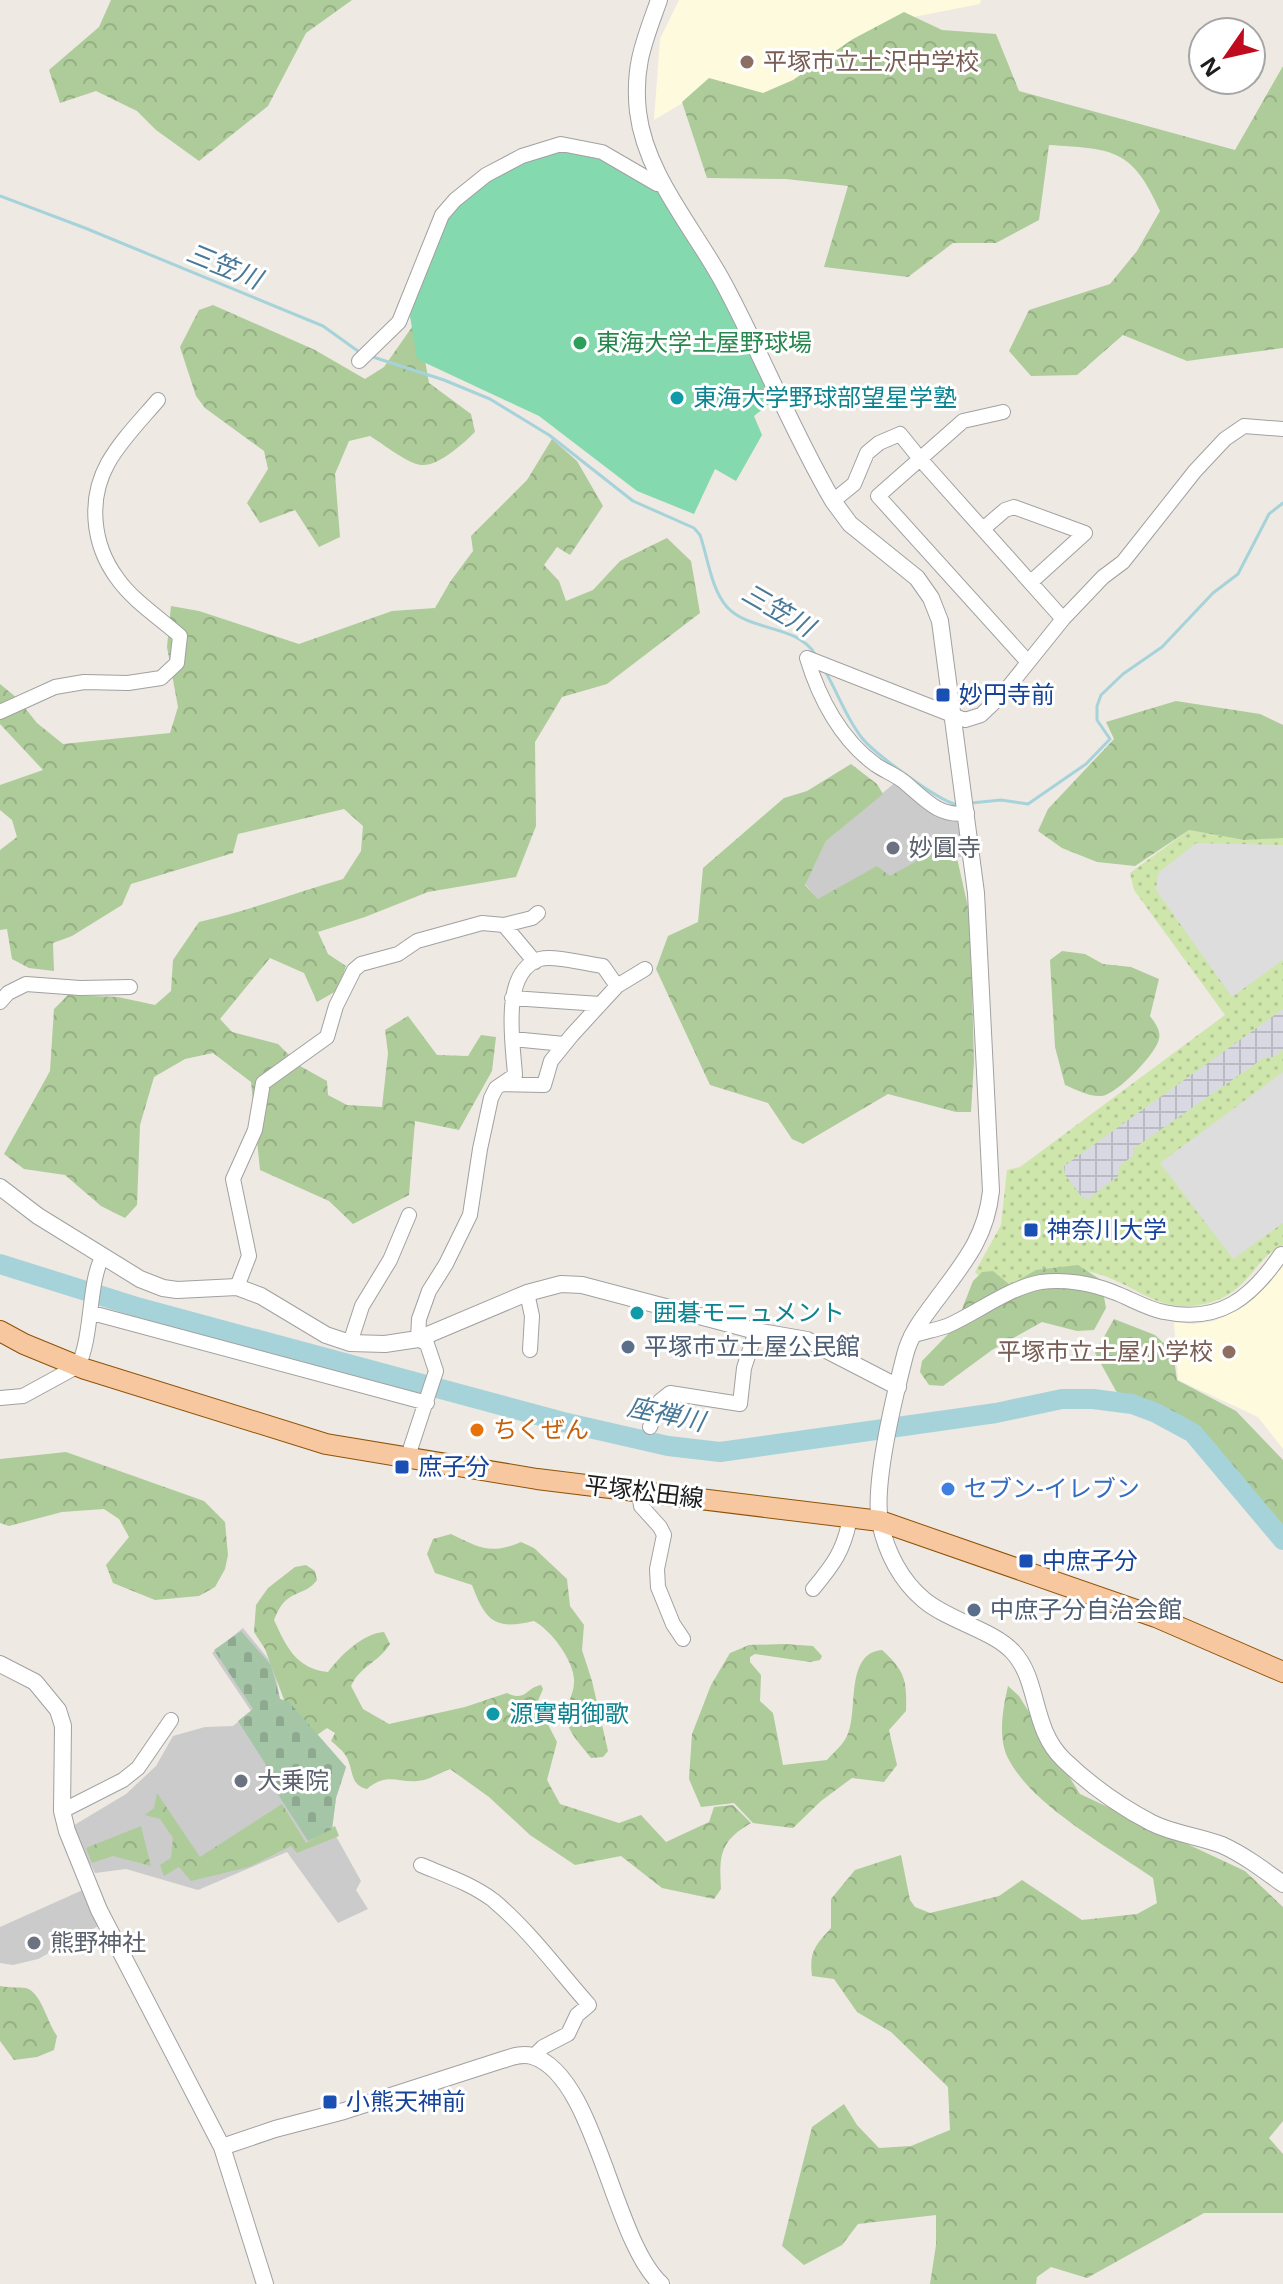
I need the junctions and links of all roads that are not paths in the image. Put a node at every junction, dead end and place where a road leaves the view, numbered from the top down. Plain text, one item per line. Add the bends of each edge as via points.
1 (659, 0) edge
2 (663, 182) junction
3 (359, 361) dead end
4 (158, 400) dead end
5 (1003, 412) dead end
6 (1283, 429) edge
7 (921, 460) junction
8 (833, 501) junction
9 (983, 529) junction
10 (1031, 582) junction
11 (1063, 619) junction
12 (1027, 661) junction
13 (0, 712) edge
14 (953, 715) junction
15 (966, 805) junction
16 (538, 913) dead end
17 (504, 925) junction
18 (535, 962) junction
19 (645, 969) dead end
20 (617, 986) junction
21 (130, 987) dead end
22 (512, 998) junction
23 (0, 1002) edge
24 (600, 1004) junction
25 (513, 1039) junction
26 (564, 1044) junction
27 (502, 1084) junction
28 (0, 1187) edge
29 (409, 1215) dead end
30 (1281, 1254) dead end
31 (103, 1256) junction
32 (237, 1287) junction
33 (527, 1293) junction
34 (92, 1311) junction
35 (0, 1331) edge
36 (756, 1331) junction
37 (911, 1336) junction
38 (418, 1339) junction
39 (350, 1343) junction
40 (530, 1350) dead end
41 (78, 1366) junction
42 (898, 1387) junction
43 (0, 1398) edge
44 (428, 1401) junction
45 (650, 1427) dead end
46 (407, 1459) junction
47 (639, 1492) junction
48 (850, 1518) junction
49 (880, 1521) junction
50 (813, 1589) dead end
51 (683, 1639) dead end
52 (0, 1664) edge
53 (1283, 1672) edge
54 (171, 1720) dead end
55 (62, 1811) junction
56 (421, 1865) dead end
57 (1283, 1884) edge
58 (533, 2057) junction
59 (222, 2147) junction
60 (265, 2284) edge
61 (661, 2284) edge

1 - 2 street via 638,59 637,82 645,147
2 - 3 street via 657,184 602,152 561,144 486,175 442,215 399,322
2 - 8 street via 724,283
4 - 13 street via 109,461 97,486 94,516 116,578 180,636 177,663 161,678 55,687
5 - 7 street via 963,421
6 - 11 street via 1249,425 1225,439 1123,562
7 - 8 street via 900,434 879,443 867,453 854,484
7 - 9 street
7 - 12 street via 878,496
8 - 14 street via 850,524 917,578 931,598 940,621
9 - 10 street
9 - 10 street via 1014,507 1085,533
10 - 11 street
11 - 12 street
12 - 14 street via 981,715 965,720
14 - 15 street
14 - 15 street via 807,658 833,718 854,747 931,806 942,811
15 - 37 street via 982,1000 989,1217 971,1254
16 - 17 street
17 - 18 street
17 - 32 street via 482,923 361,964 336,1006 327,1037 263,1083 255,1130 233,1179 249,1256
18 - 20 street via 542,958 603,966
18 - 22 street via 516,981
19 - 20 street
20 - 24 street
21 - 23 street via 26,984
22 - 24 street
22 - 25 street
24 - 26 street
25 - 26 street
25 - 27 street via 515,1075
26 - 27 street via 551,1061 544,1085
27 - 38 street via 491,1098 470,1215 429,1291
28 - 31 street
29 - 39 street via 362,1306
30 - 37 street via 1244,1299 1220,1310 1193,1315 1163,1312 1110,1290 1061,1280 1037,1283 946,1326
31 - 32 street via 163,1288
31 - 34 street
32 - 39 street
33 - 36 street via 561,1284 582,1285
33 - 38 street
33 - 40 street
34 - 41 street
34 - 44 street
35 - 41 main road, 平塚松田線
36 - 42 street via 807,1340
36 - 45 street via 740,1404 670,1393 660,1401
37 - 42 street
38 - 39 street
38 - 44 street via 427,1344 436,1367
41 - 43 street via 23,1396
41 - 46 main road, 平塚松田線 via 326,1444
42 - 49 street via 881,1480
44 - 46 street
46 - 47 main road, 平塚松田線
47 - 48 main road, 平塚松田線
47 - 51 street via 641,1506 664,1535 658,1587
48 - 49 main road, 平塚松田線
48 - 50 street via 845,1543
49 - 53 main road, 平塚松田線 via 1156,1617
49 - 57 street via 897,1569 923,1600 1010,1648 1022,1662 1038,1718 1061,1757 1153,1823 1219,1844
52 - 55 street via 35,1682 58,1710 63,1726
54 - 55 street via 138,1768
55 - 59 street via 99,1910
56 - 58 street via 491,1899 589,2005 568,2034
58 - 59 street via 518,2055
58 - 61 street via 566,2085 598,2146 634,2246
59 - 60 street

